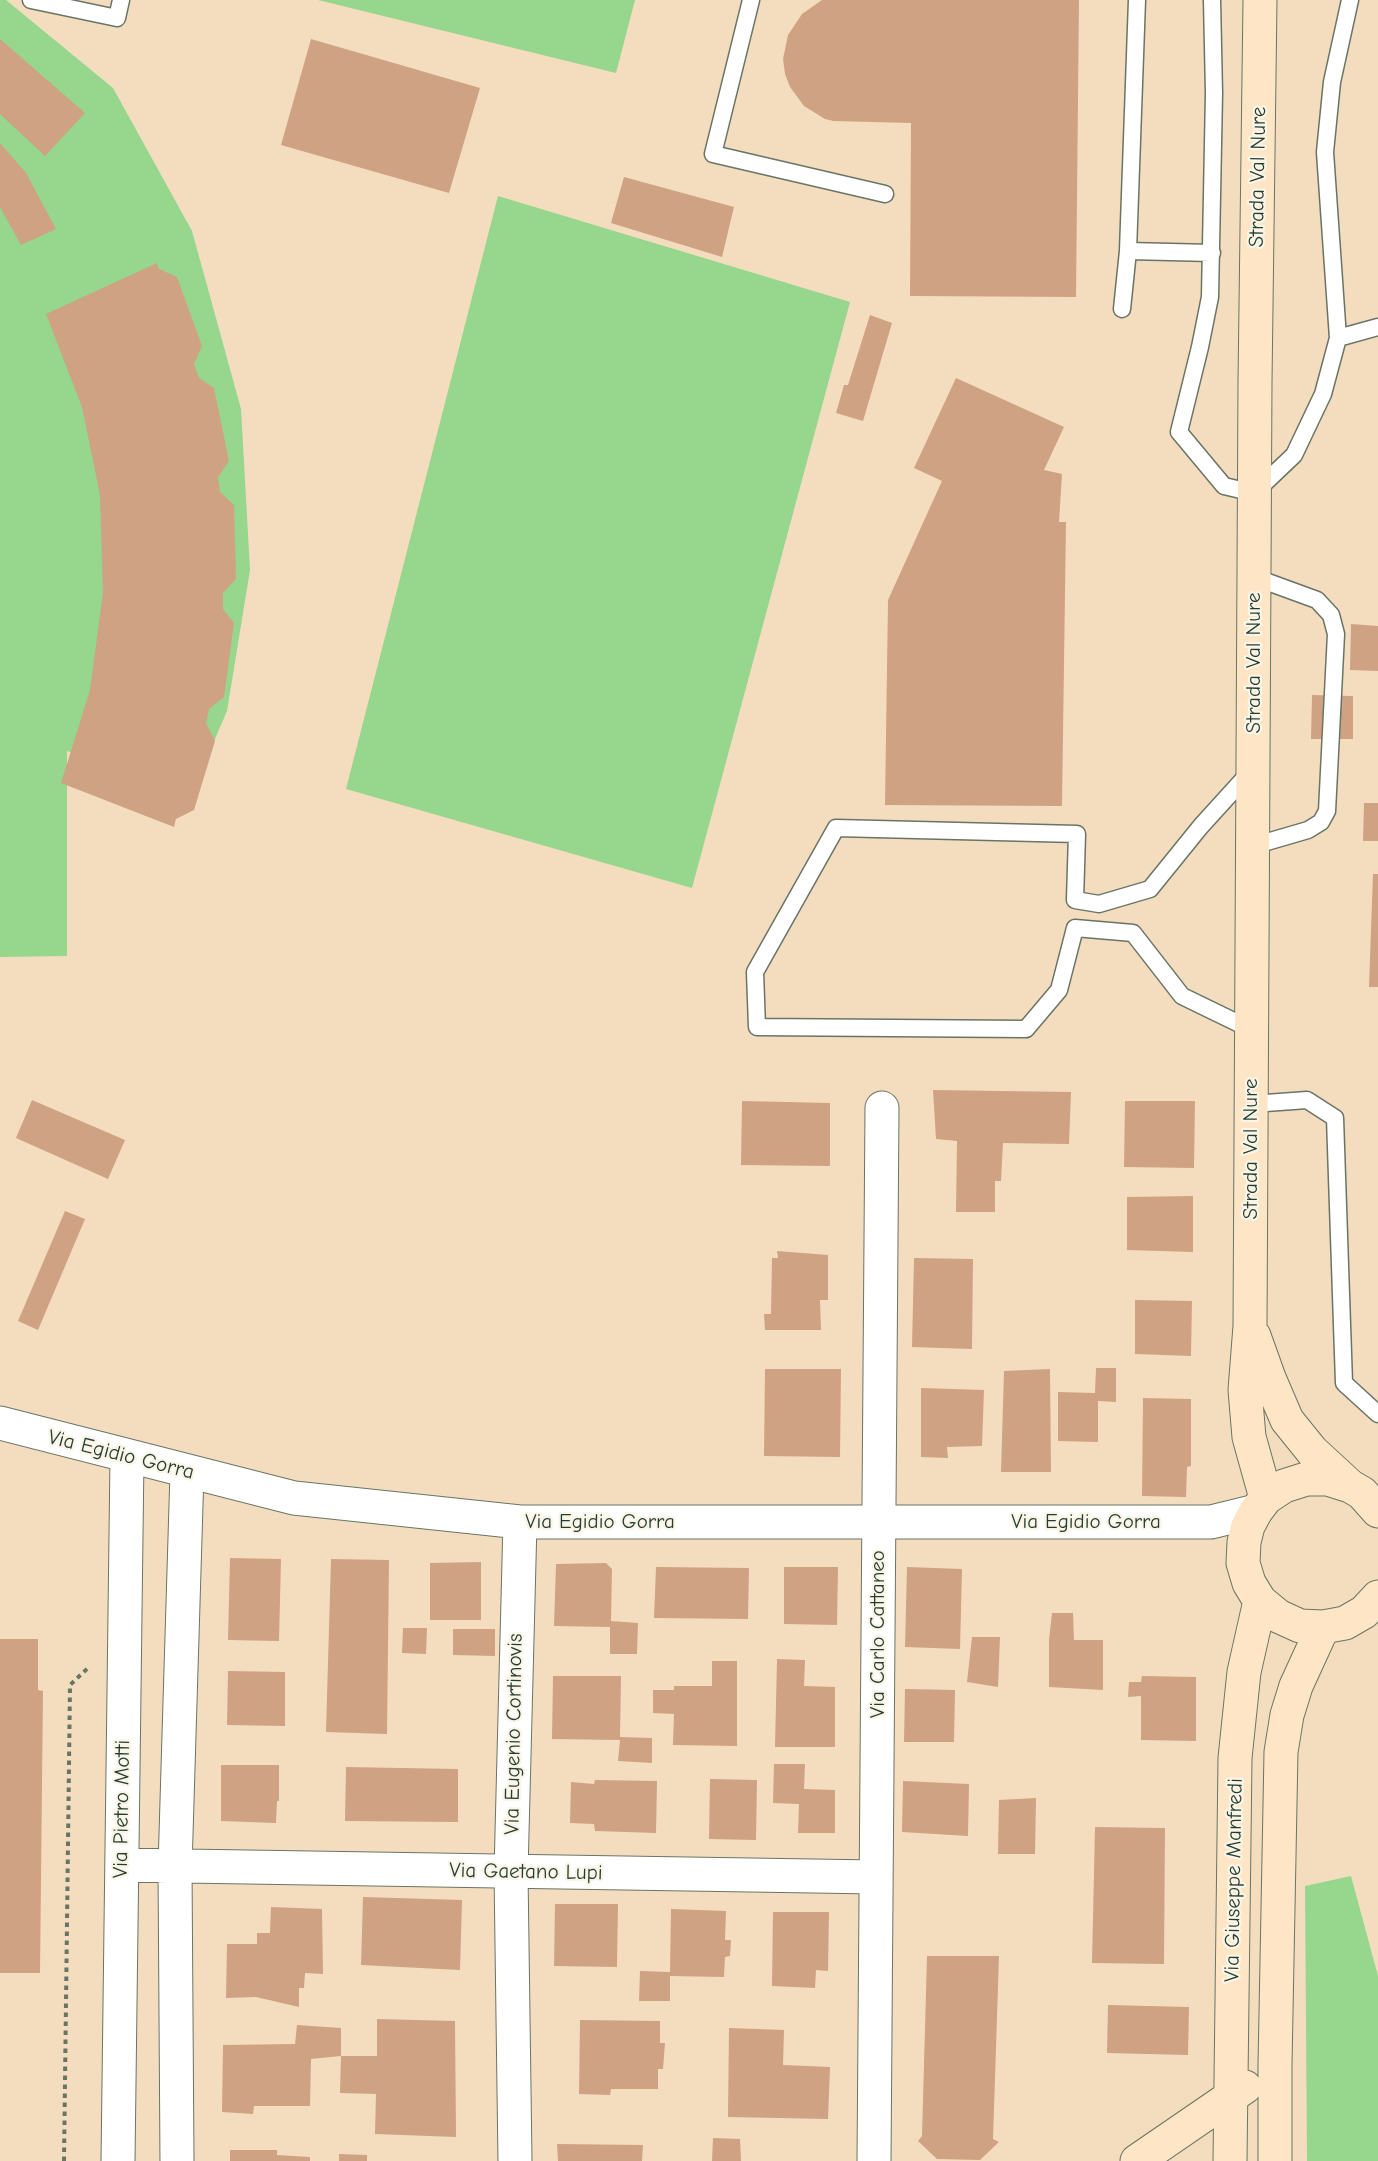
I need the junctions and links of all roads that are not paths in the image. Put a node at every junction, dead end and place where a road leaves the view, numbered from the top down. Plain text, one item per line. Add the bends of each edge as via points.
1 (31, 0) edge
2 (121, 0) edge
3 (751, 0) edge
4 (1137, 0) edge
5 (1212, 0) edge
6 (1260, 0) edge
7 (1350, 0) edge
8 (885, 194) dead end
9 (1128, 251) junction
10 (1212, 253) junction
11 (1122, 309) dead end
12 (1378, 327) edge
13 (1338, 338) junction
14 (1254, 492) junction
15 (1254, 577) junction
16 (1253, 768) junction
17 (1253, 846) junction
18 (1252, 1030) junction
19 (1252, 1104) junction
20 (882, 1108) dead end
21 (1250, 1326) junction
22 (1378, 1414) edge
23 (0, 1423) edge
24 (127, 1457) junction
25 (187, 1472) junction
26 (1370, 1501) edge
27 (1261, 1505) junction
28 (1211, 1521) junction
29 (520, 1522) junction
30 (879, 1522) junction
31 (1244, 1542) junction
32 (1378, 1597) edge
33 (1260, 1601) junction
34 (1323, 1627) junction
35 (122, 1864) junction
36 (176, 1867) junction
37 (511, 1872) junction
38 (876, 1877) junction
39 (1275, 2065) junction
40 (1231, 2097) junction
41 (118, 2161) edge
42 (177, 2161) edge
43 (515, 2161) edge
44 (874, 2161) edge
45 (1137, 2161) edge
46 (1230, 2161) edge
47 (1275, 2161) edge

1 - 2 lane via 117,18
3 - 8 lane via 713,154
4 - 9 lane
5 - 10 lane
6 - 14 main road, Strada Val Nure
7 - 13 lane via 1332,82 1325,152
9 - 10 lane
9 - 11 lane
10 - 14 lane via 1210,297 1179,432 1224,486
12 - 13 lane
13 - 14 lane via 1323,394 1294,455
14 - 15 main road, Strada Val Nure
15 - 16 main road, Strada Val Nure
15 - 17 lane via 1317,600 1331,615 1336,634 1327,811 1321,822 1308,830
16 - 17 main road, Strada Val Nure
16 - 18 lane via 1150,889 1099,904 1075,900 1077,834 836,828 755,972 757,1027 1026,1029 1059,990 1075,928 1133,933 1182,996
17 - 18 main road, Strada Val Nure
18 - 19 main road, Strada Val Nure
19 - 21 main road, Strada Val Nure
19 - 22 lane via 1307,1100 1335,1118 1344,1383
20 - 30 street, Via Carlo Cattaneo
21 - 26 main road via 1287,1420 1312,1450
21 - 27 main road, Strada Val Nure via 1245,1390
23 - 24 street, Via Egidio Gorra
24 - 25 street, Via Egidio Gorra
24 - 35 street, Via Pietro Motti
25 - 29 street, Via Egidio Gorra via 294,1498
25 - 36 street
26 - 27 main road via 1328,1479 1306,1479 1284,1486
27 - 28 street, Via Egidio Gorra
27 - 31 main road via 1248,1526
28 - 30 street, Via Egidio Gorra
28 - 31 street
29 - 30 street, Via Egidio Gorra
29 - 37 street, Via Eugenio Cortinovis
30 - 38 street, Via Carlo Cattaneo
31 - 33 main road via 1243,1563
32 - 34 main road via 1364,1612 1345,1623
33 - 34 main road via 1278,1616 1300,1626
33 - 40 main road, Via Giuseppe Manfredi via 1244,1672 1236,1758
34 - 39 main road via 1296,1686 1281,1752
35 - 36 street, Via Gaetano Lupi
35 - 41 street, Via Pietro Motti
36 - 37 street, Via Gaetano Lupi
36 - 42 street
37 - 38 street, Via Gaetano Lupi
37 - 43 street, Via Eugenio Cortinovis
38 - 44 street, Via Carlo Cattaneo
39 - 40 main road
39 - 47 main road
40 - 45 main road
40 - 46 main road, Via Giuseppe Manfredi

